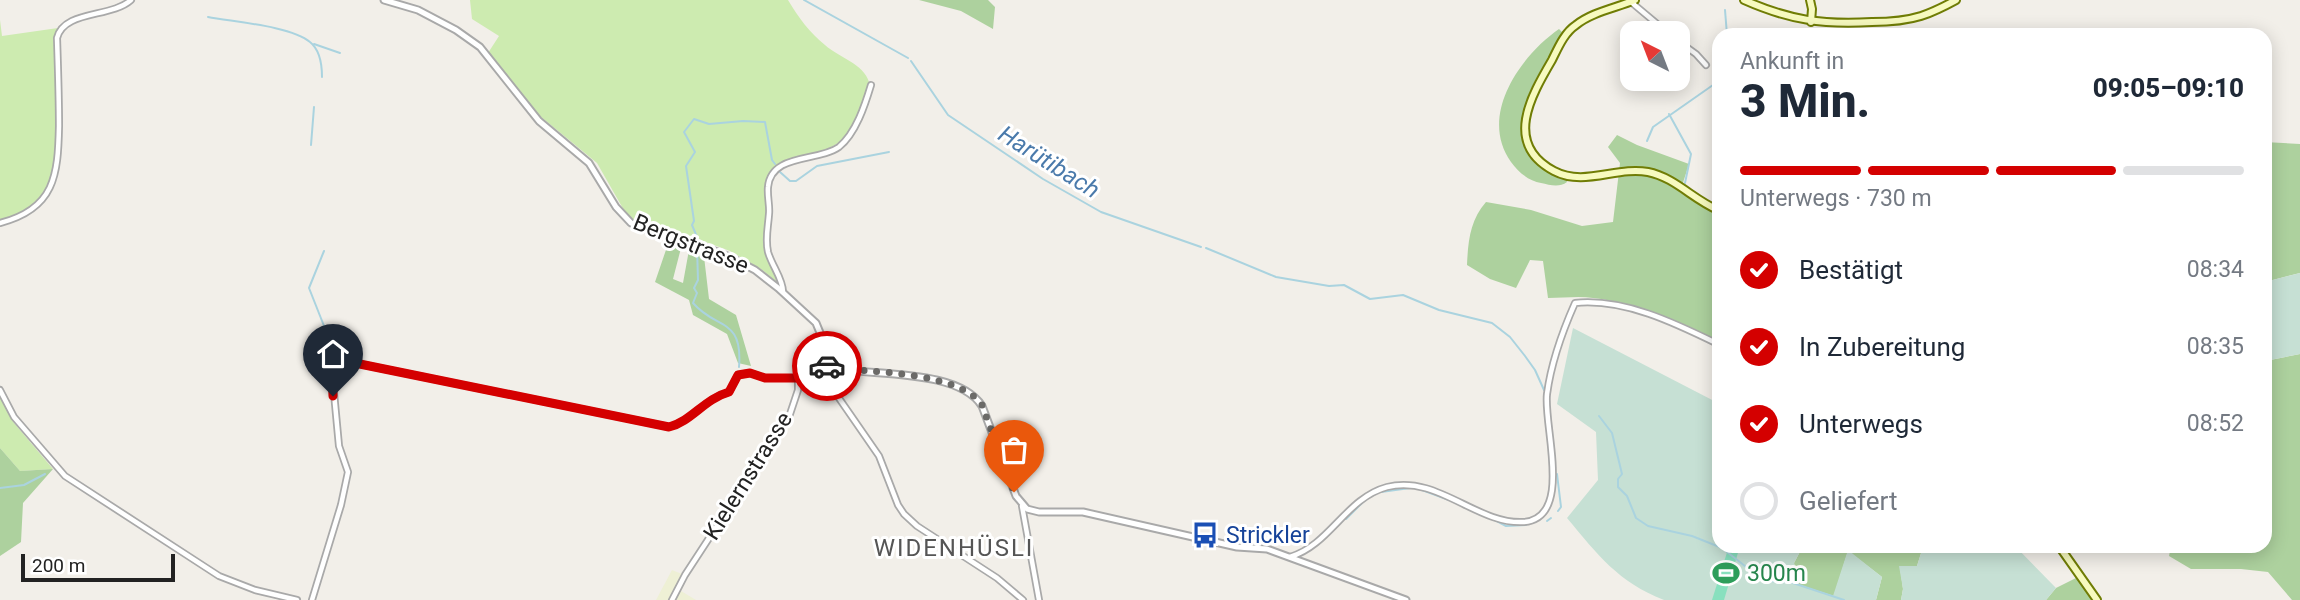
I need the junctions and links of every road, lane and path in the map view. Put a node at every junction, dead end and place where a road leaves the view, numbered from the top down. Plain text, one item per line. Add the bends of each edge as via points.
1 (131, 0) edge
2 (384, 0) edge
3 (1744, 0) edge
4 (1810, 0) edge
5 (1956, 0) edge
6 (1633, 1) edge
7 (1655, 21) edge
8 (1811, 22) junction
9 (1690, 50) edge
10 (1706, 65) dead end
11 (871, 85) dead end
12 (1712, 207) edge
13 (0, 223) edge
14 (783, 292) junction
15 (1712, 341) edge
16 (827, 364) junction
17 (798, 378) junction
18 (0, 390) edge
19 (1022, 506) junction
20 (1309, 550) junction
21 (2064, 553) edge
22 (1290, 557) junction
23 (1309, 564) junction
24 (297, 600) edge
25 (312, 600) edge
26 (672, 600) edge
27 (1023, 600) edge
28 (1039, 600) edge
29 (1406, 600) edge
30 (2098, 600) edge

1 - 13 street via 71,21 60,30 56,174 27,213
2 - 14 street, Bergstrasse via 418,10 480,47 539,121 589,163 631,223 732,258
3 - 8 main road
4 - 8 main road
5 - 8 main road via 1919,17 1897,21
6 - 7 street
6 - 12 main road via 1589,17 1566,34 1526,110 1530,147 1559,173 1585,177 1652,173
9 - 10 street
11 - 14 street via 861,115 844,142 828,152 782,166 772,176 767,248
14 - 16 street, Bergstrasse via 816,323
15 - 20 street via 1663,319 1597,301 1575,303 1547,390 1553,485 1541,515 1524,522 1502,520 1425,488 1389,486 1363,497
16 - 17 street via 805,368
16 - 19 street via 913,376 973,395 982,405
16 - 27 street via 834,391 879,456 904,514
17 - 25 street via 738,375 729,392 715,396 681,424 669,427 350,362 338,364 332,372 333,396 339,446 348,472
17 - 26 street, Kielernstrasse via 790,414
18 - 24 street via 14,417 65,476 219,576
19 - 22 street via 1039,512 1083,512
19 - 28 street
20 - 22 street
20 - 23 street
21 - 30 main road
22 - 23 street
23 - 29 street

